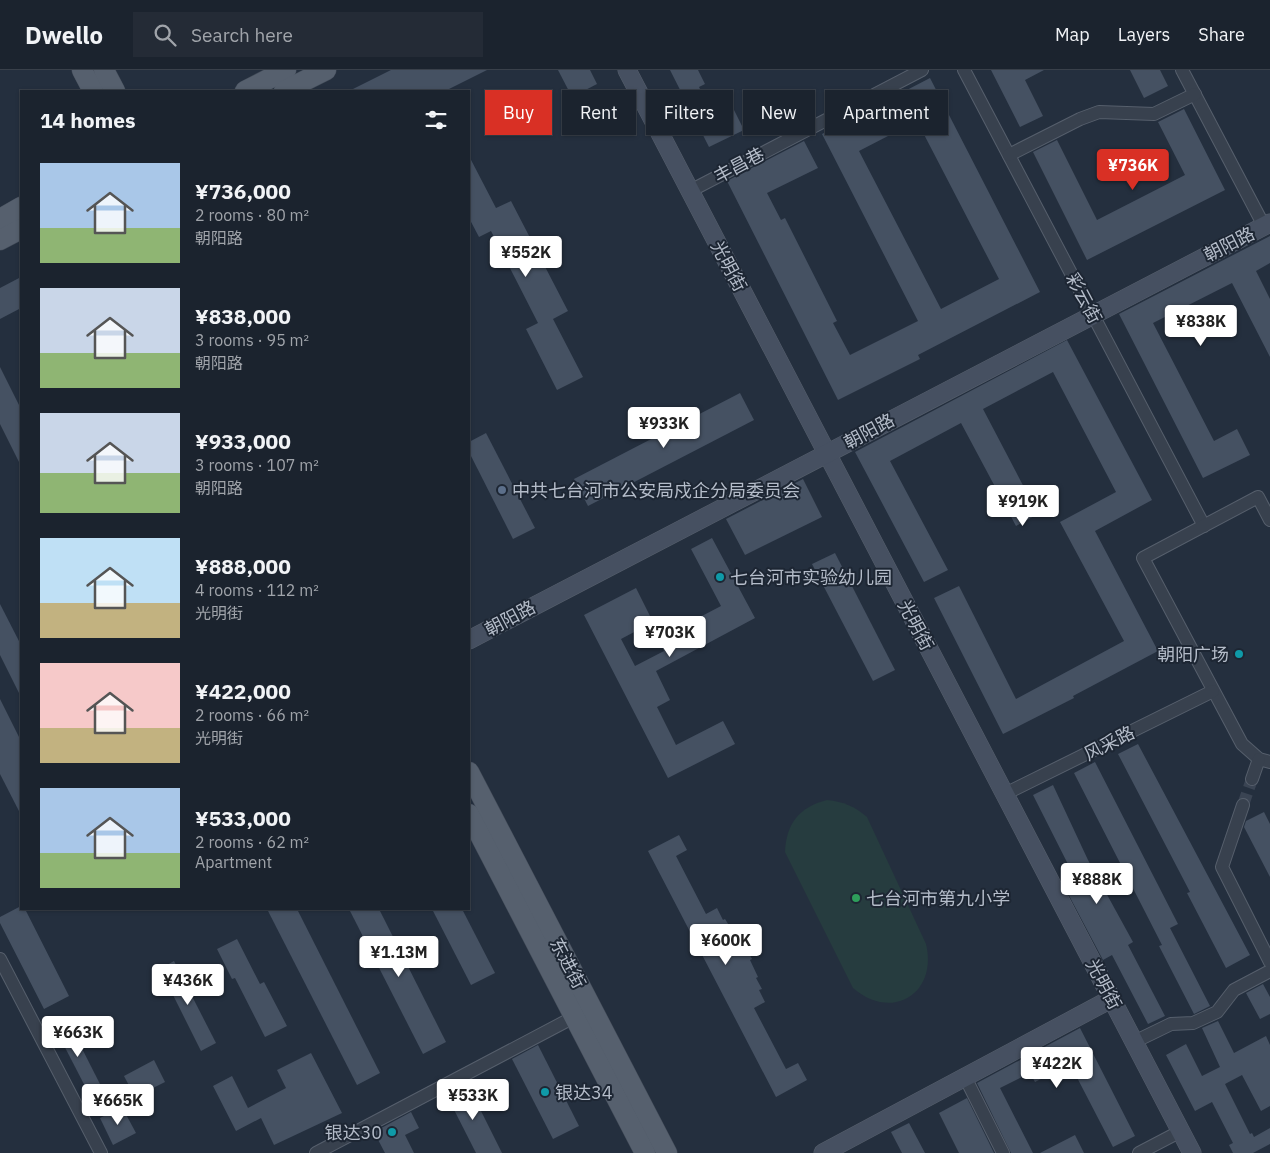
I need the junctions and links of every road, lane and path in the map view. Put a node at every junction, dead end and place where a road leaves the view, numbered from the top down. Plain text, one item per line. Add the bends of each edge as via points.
1 (82, 70) edge
2 (104, 70) edge
3 (286, 70) edge
4 (326, 70) edge
5 (627, 70) edge
6 (922, 70) edge
7 (964, 70) edge
8 (1182, 70) edge
9 (92, 90) edge
10 (114, 90) edge
11 (247, 90) edge
12 (286, 90) edge
13 (1195, 94) junction
14 (1009, 155) junction
15 (690, 191) junction
16 (20, 208) edge
17 (0, 219) edge
18 (1267, 224) edge
19 (20, 230) edge
20 (0, 240) edge
21 (1093, 315) junction
22 (827, 453) junction
23 (1270, 520) edge
24 (1204, 526) junction
25 (470, 639) edge
26 (1213, 690) junction
27 (1264, 761) edge
28 (470, 774) edge
29 (1252, 779) tunnel mouth
30 (1005, 794) junction
31 (1243, 805) tunnel mouth
32 (470, 816) edge
33 (0, 959) edge
34 (1270, 962) edge
35 (1270, 972) edge
36 (1111, 999) junction
37 (574, 1017) junction
38 (1134, 1042) junction
39 (965, 1077) junction
40 (1181, 1132) junction
41 (101, 1153) edge
42 (316, 1153) edge
43 (645, 1153) edge
44 (667, 1153) edge
45 (824, 1153) edge
46 (1003, 1153) edge
47 (1139, 1153) edge
48 (1192, 1153) edge

1 - 9 main road
2 - 10 main road
3 - 11 main road
4 - 12 main road
5 - 15 main road, 光明街
6 - 15 street, 丰昌巷
7 - 14 street, 彩云街
8 - 13 street
13 - 14 street via 1154,114 1100,112
13 - 18 street
14 - 21 street, 彩云街
15 - 22 main road, 光明街
16 - 17 main road
18 - 21 main road, 朝阳路
19 - 20 main road
21 - 22 main road, 朝阳路
21 - 24 street, 彩云街
22 - 25 main road, 朝阳路
22 - 30 main road, 光明街
23 - 24 street via 1258,497
24 - 26 street via 1142,558
26 - 27 street via 1242,744
26 - 30 street, 风采路
27 - 29 street
28 - 44 main road, 东进街
30 - 36 main road, 光明街
31 - 34 street via 1222,867
32 - 37 main road, 东进街
33 - 41 street
35 - 38 street via 1234,990 1217,1012 1193,1023 1171,1024
36 - 38 main road, 光明街
36 - 39 main road
37 - 42 street
37 - 43 main road, 东进街
38 - 40 main road, 光明街
39 - 45 main road
39 - 46 street
40 - 47 street
40 - 48 main road, 光明街

